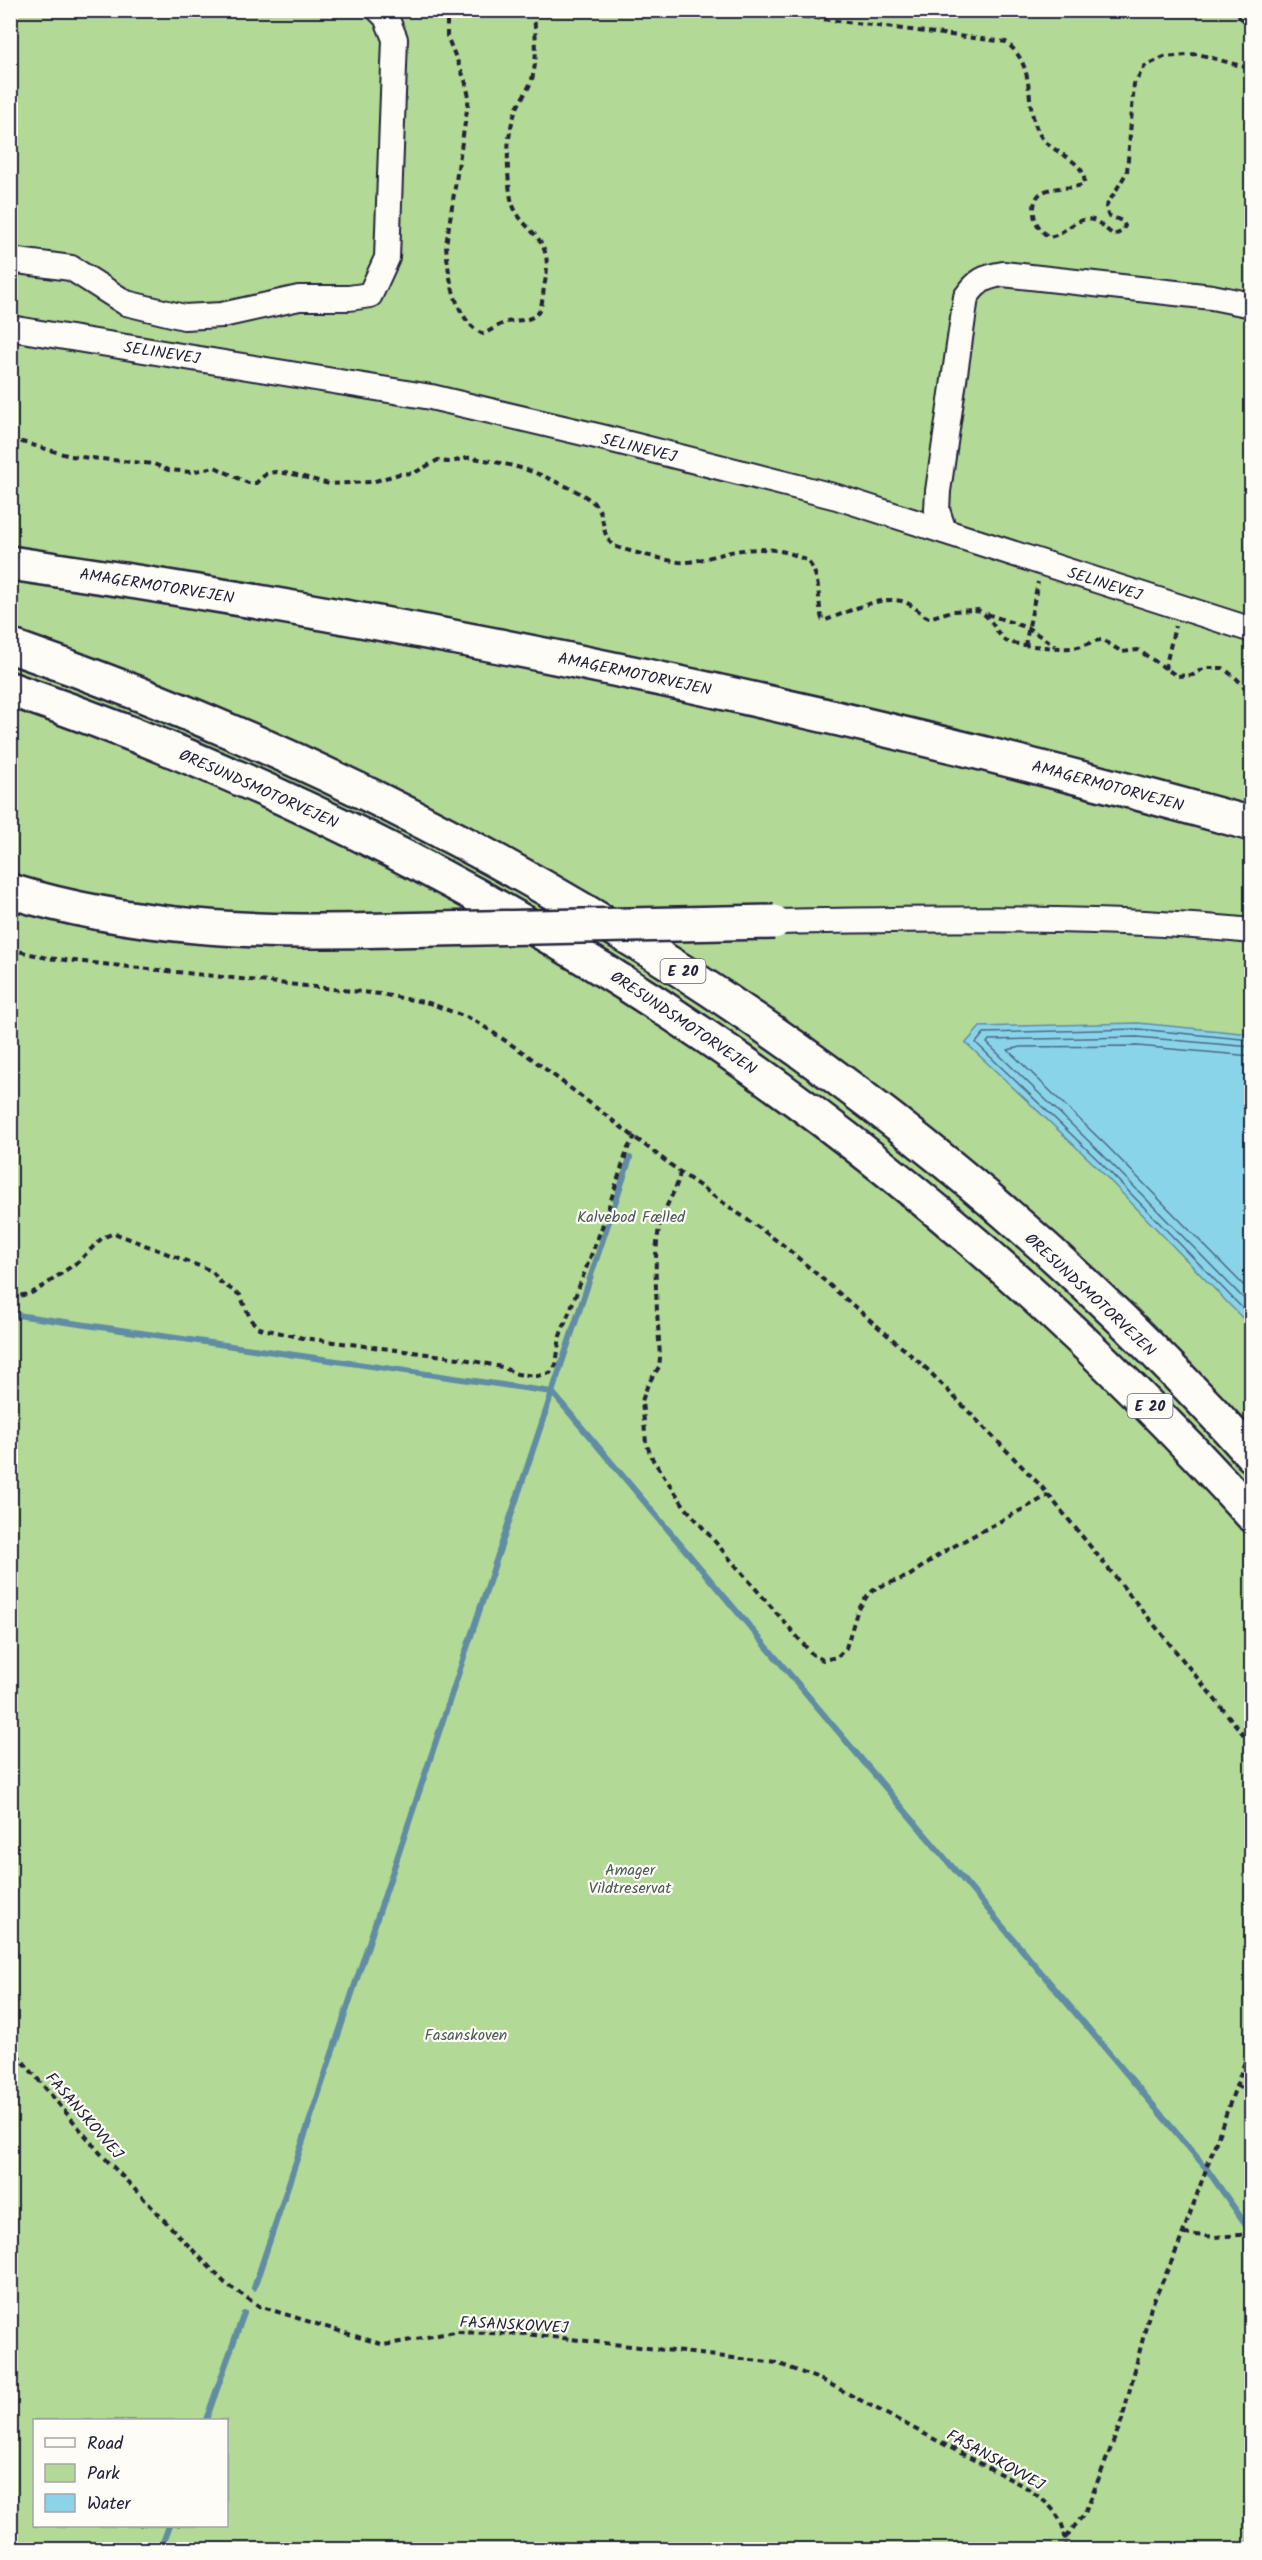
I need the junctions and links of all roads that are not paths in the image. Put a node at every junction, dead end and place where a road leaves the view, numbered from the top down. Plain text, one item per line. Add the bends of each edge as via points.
1 (379, 10) edge
2 (10, 260) edge
3 (1251, 305) edge
4 (10, 328) edge
5 (945, 531) junction
6 (10, 563) edge
7 (1251, 630) edge
8 (10, 646) edge
9 (10, 689) edge
10 (1251, 824) edge
11 (10, 891) edge
12 (774, 922) joint
13 (1251, 931) edge
14 (1251, 1455) edge
15 (1251, 1515) edge

1 - 2 street via 387,16 395,50 387,258 370,295 299,298 222,315 184,317 126,303 70,268
3 - 5 street via 1212,297 1003,274 984,276 966,297 938,491 937,510
4 - 5 street, SELINEVEJ via 431,397 837,497
5 - 7 street, SELINEVEJ
6 - 10 highway, AMAGERMOTORVEJEN via 318,612 638,673 893,730
8 - 14 highway, ØRESUNDSMOTORVEJEN / E 20 via 168,704 329,773 484,852 632,938 850,1088 985,1197 1114,1313
9 - 15 highway, ØRESUNDSMOTORVEJEN / E 20 via 220,769 380,844 546,933 697,1028 841,1132 978,1244 1140,1396
11 - 12 highway, bridge via 160,924 247,930
12 - 13 street via 1026,919

